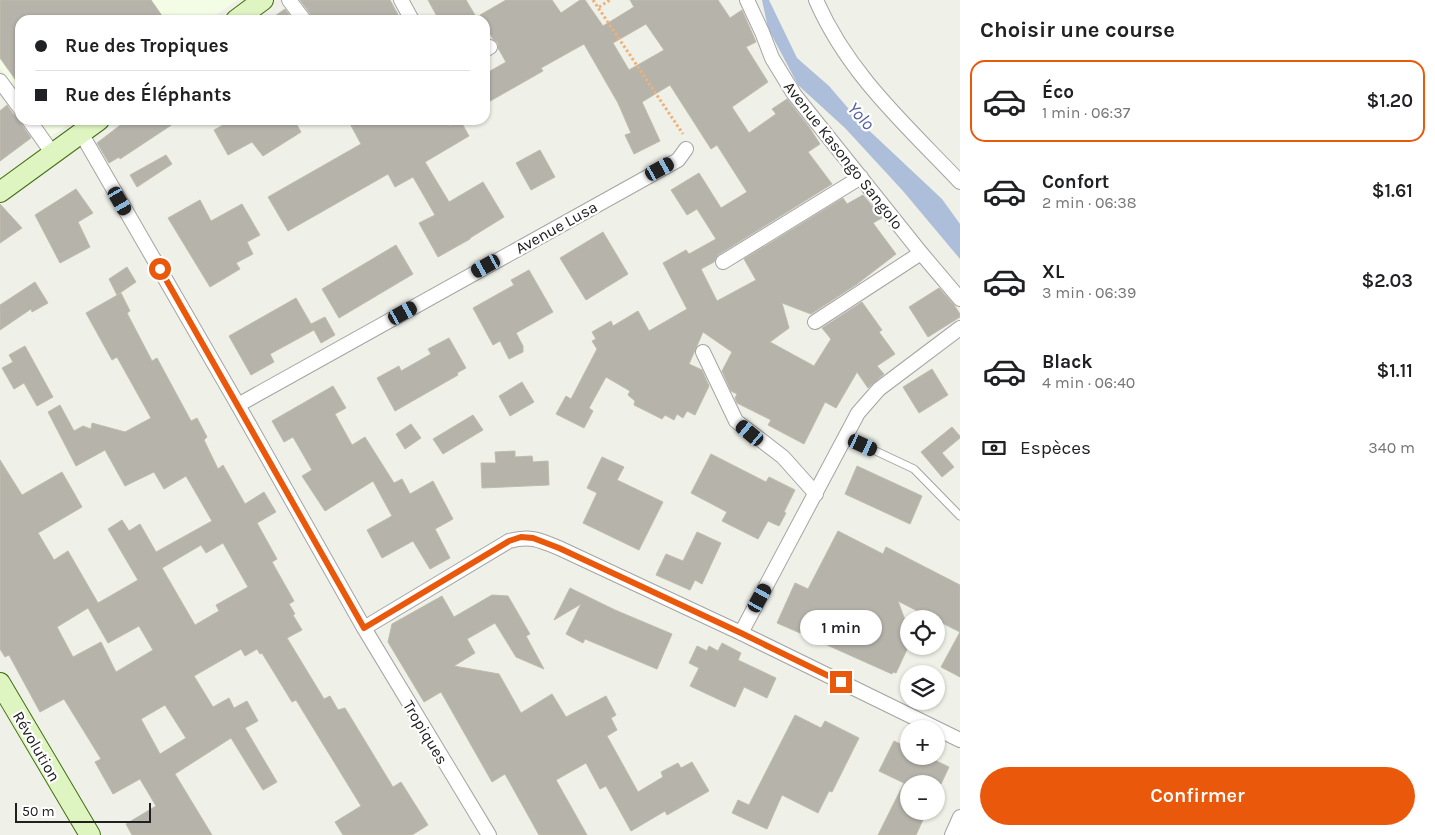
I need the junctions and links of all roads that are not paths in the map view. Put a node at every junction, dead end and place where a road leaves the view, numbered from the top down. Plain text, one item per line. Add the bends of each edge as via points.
1 (263, 0) edge
2 (289, 0) edge
3 (402, 0) edge
4 (747, 0) edge
5 (816, 0) edge
6 (243, 15) edge
7 (300, 15) edge
8 (410, 15) edge
9 (0, 81) edge
10 (15, 101) edge
11 (32, 125) edge
12 (92, 125) edge
13 (81, 133) junction
14 (686, 149) road end
15 (53, 154) junction
16 (861, 177) junction
17 (960, 182) edge
18 (0, 192) edge
19 (921, 253) junction
20 (723, 262) dead end
21 (960, 299) edge
22 (815, 322) dead end
23 (960, 328) edge
24 (703, 352) dead end
25 (238, 405) junction
26 (846, 437) junction
27 (816, 494) junction
28 (960, 516) edge
29 (364, 628) junction
30 (741, 633) junction
31 (0, 683) edge
32 (960, 738) edge
33 (960, 817) edge
34 (90, 835) edge
35 (489, 835) edge
36 (952, 835) edge

1 - 6 street
2 - 7 street
3 - 8 street
4 - 16 street, Avenue Kasongo Sangolo via 772,58 794,94
5 - 17 street via 841,50 870,88
9 - 10 street
11 - 15 street
12 - 13 street
13 - 15 street
13 - 25 street, Tropiques
14 - 25 street, Avenue Lusa via 678,160
15 - 18 street
16 - 19 street, Avenue Kasongo Sangolo
16 - 20 street
19 - 21 street, Avenue Kasongo Sangolo
19 - 22 street
23 - 26 street via 879,389 858,413
24 - 27 street via 736,421 783,457
25 - 29 street, Tropiques
26 - 27 street
26 - 28 lane via 914,469
27 - 30 street
29 - 30 street via 509,541 521,537 559,548
29 - 35 street, Tropiques
30 - 32 street
31 - 34 street, Révolution
33 - 36 street

